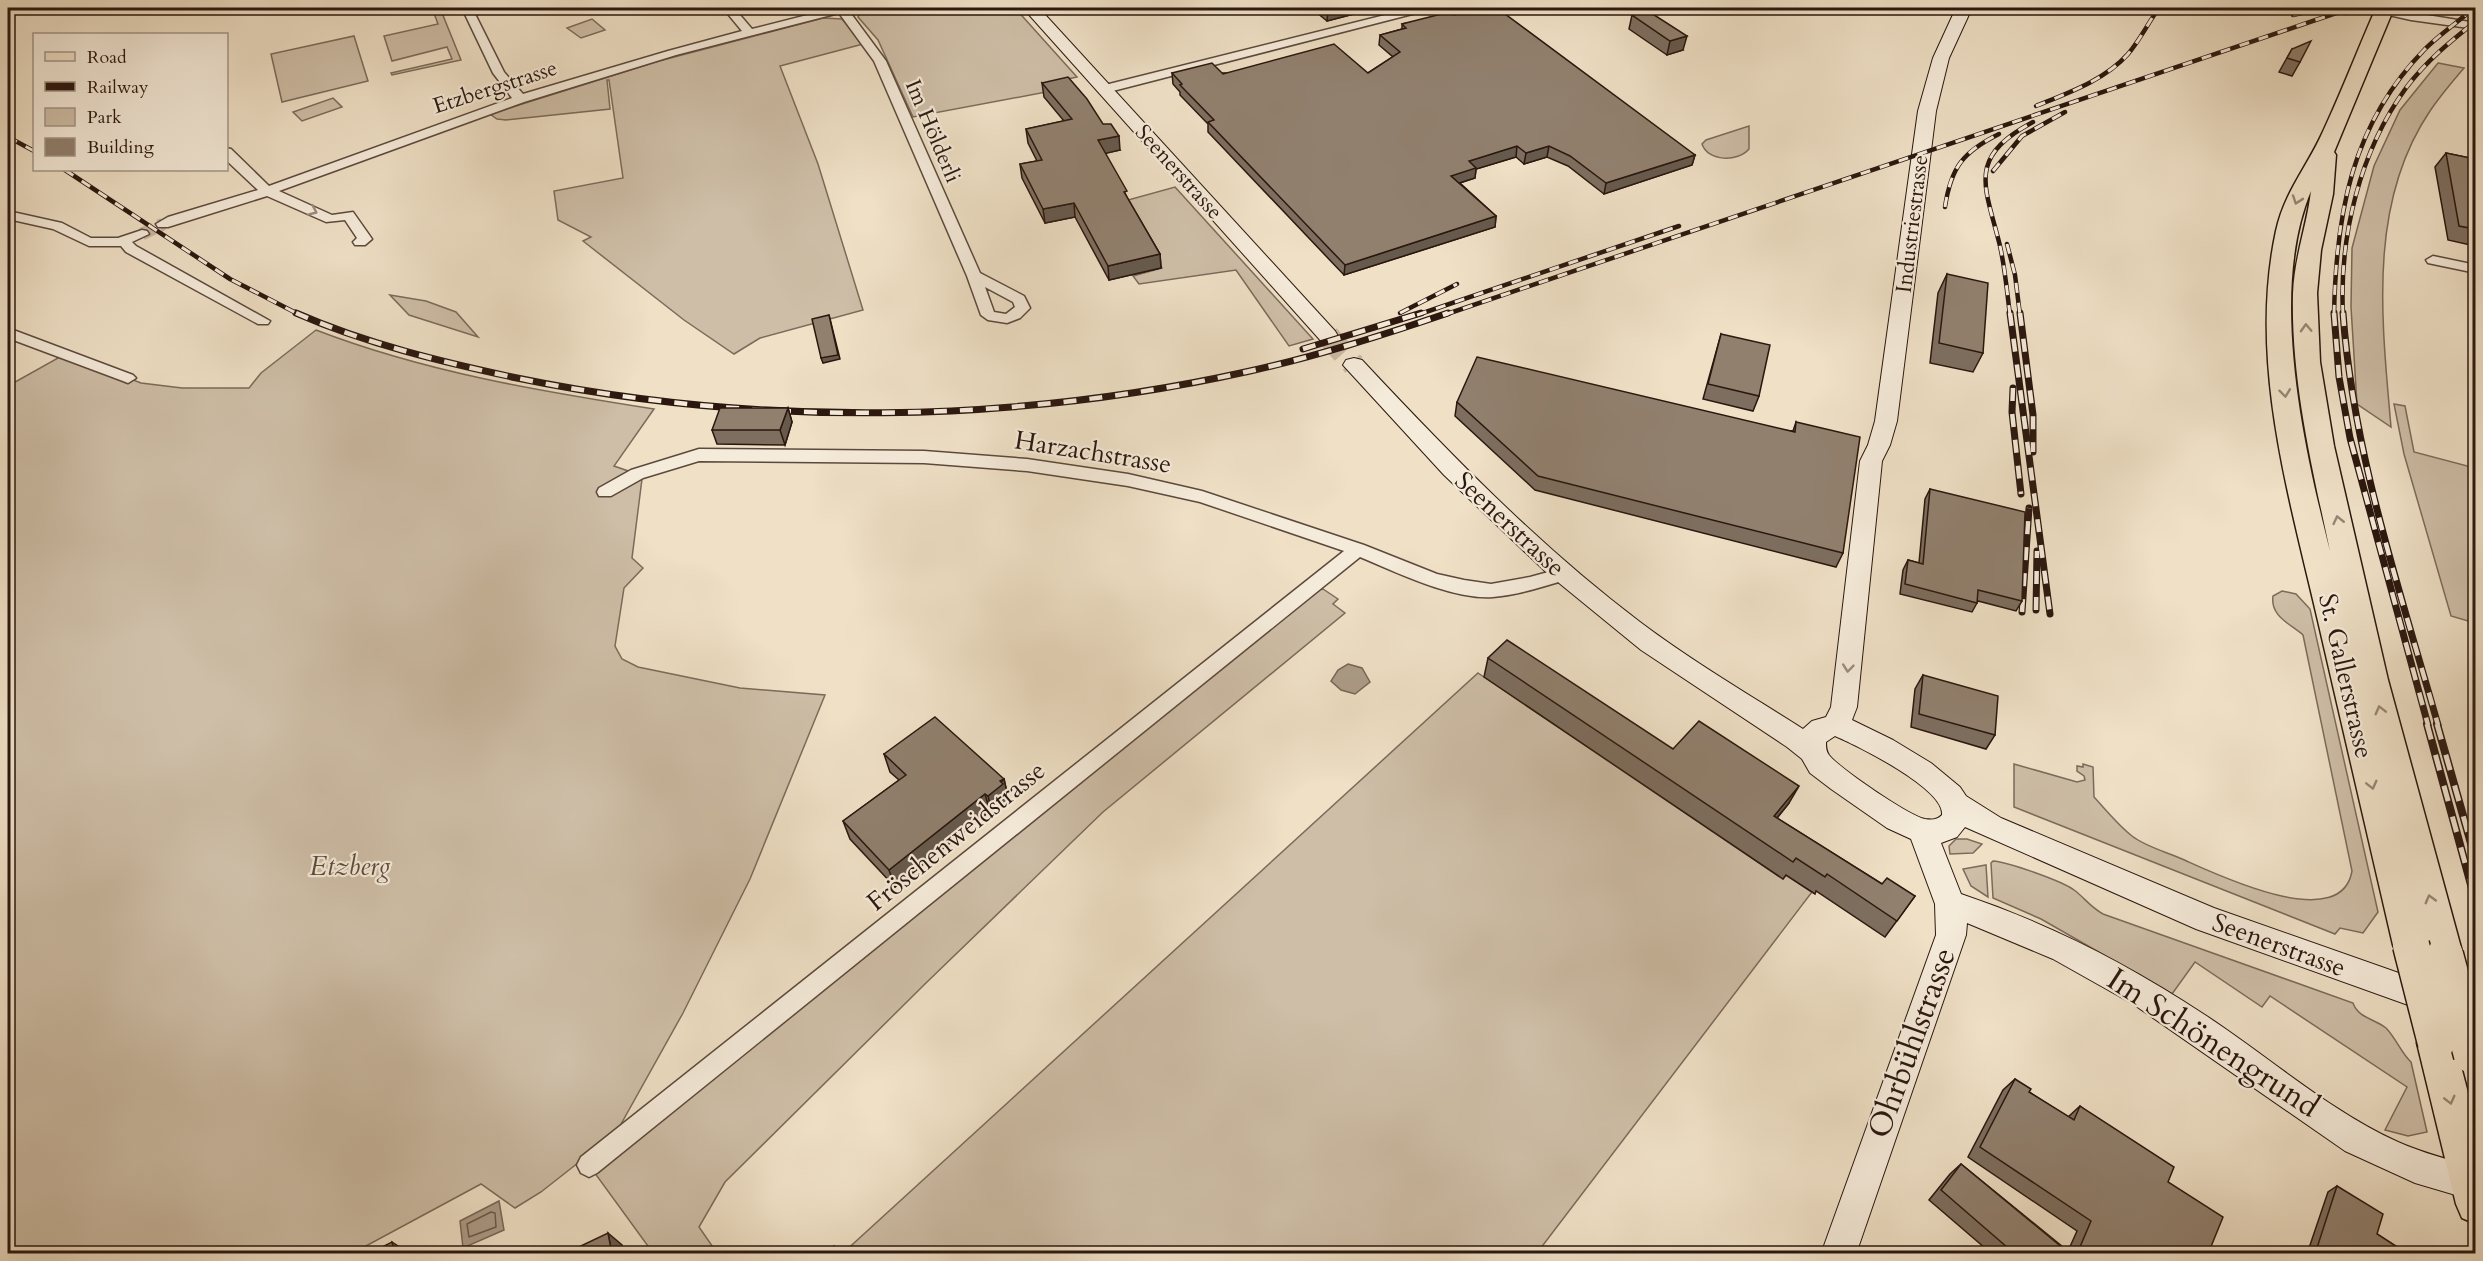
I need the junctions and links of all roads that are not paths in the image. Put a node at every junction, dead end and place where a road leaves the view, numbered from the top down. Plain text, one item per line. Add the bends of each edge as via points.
1 (467, 8) edge
2 (728, 8) edge
3 (844, 8) edge
4 (1031, 8) edge
5 (1424, 8) edge
6 (1964, 8) edge
7 (2385, 9) edge
8 (2475, 26) edge
9 (749, 33) junction
10 (1105, 90) junction
11 (520, 99) junction
12 (228, 154) edge
13 (272, 194) junction
14 (8, 215) edge
15 (163, 224) tunnel mouth
16 (142, 234) tunnel mouth
17 (124, 241) junction
18 (360, 242) dead end
19 (2433, 260) dead end
20 (2475, 269) edge
21 (974, 276) dead end
22 (263, 321) dead end
23 (8, 333) edge
24 (1328, 336) tunnel mouth
25 (1354, 365) tunnel mouth
26 (128, 378) dead end
27 (1879, 445) junction
28 (605, 492) dead end
29 (1358, 549) junction
30 (1563, 574) junction
31 (1823, 735) junction
32 (1869, 739) junction
33 (1942, 821) junction
34 (1950, 904) junction
35 (2428, 950) junction
36 (2475, 1014) edge
37 (2474, 1063) edge
38 (589, 1165) dead end
39 (2474, 1190) edge
40 (1838, 1254) edge

1 - 11 street via 499,73
2 - 9 street
3 - 9 street, Etzbergstrasse
3 - 21 street, Im Hölderli via 880,61
4 - 10 main road, Seenerstrasse
5 - 10 street
6 - 27 main road, Industriestrasse via 1932,85 1886,421
7 - 8 street via 2411,17
7 - 35 main road, St. Gallerstrasse via 2325,149 2301,189 2285,244 2280,287 2280,356 2291,439 2327,597
9 - 11 street, Etzbergstrasse
10 - 24 main road, Seenerstrasse
11 - 13 street, Etzbergstrasse
12 - 13 street
13 - 15 street, Etzbergstrasse via 187,214
13 -> 18 street via 331,219 348,215 365,239
14 - 17 street via 57,226 89,242
16 - 17 street
17 - 22 street via 131,249
19 - 20 street
23 - 26 street
25 - 30 main road, Seenerstrasse via 1432,449
27 -> 31 main road, Industriestrasse via 1871,460 1844,707
27 - 32 main road, Industriestrasse via 1881,470 1861,712
28 - 29 street, Harzachstrasse via 637,474 699,455 924,457 1027,465 1128,480 1202,497
29 - 30 street, Harzachstrasse via 1434,580 1491,591
29 - 38 street, Fröschenweidstrasse
30 - 31 main road, Seenerstrasse via 1682,666 1797,739
31 - 32 main road, Seenerstrasse
31 - 33 main road, Seenerstrasse via 1827,771 1905,823
32 - 33 main road, Seenerstrasse via 1946,789
33 - 34 main road, Ohrbühlstrasse
33 - 36 main road, Seenerstrasse via 1972,817 2207,919
34 - 39 main road, Im Schönengrund via 1990,916 2109,972 2171,1010 2357,1139
34 - 40 main road, Ohrbühlstrasse via 1948,946
35 - 37 main road, St. Gallerstrasse, bridge
35 -> 39 main road, St. Gallerstrasse, bridge via 2436,1043

